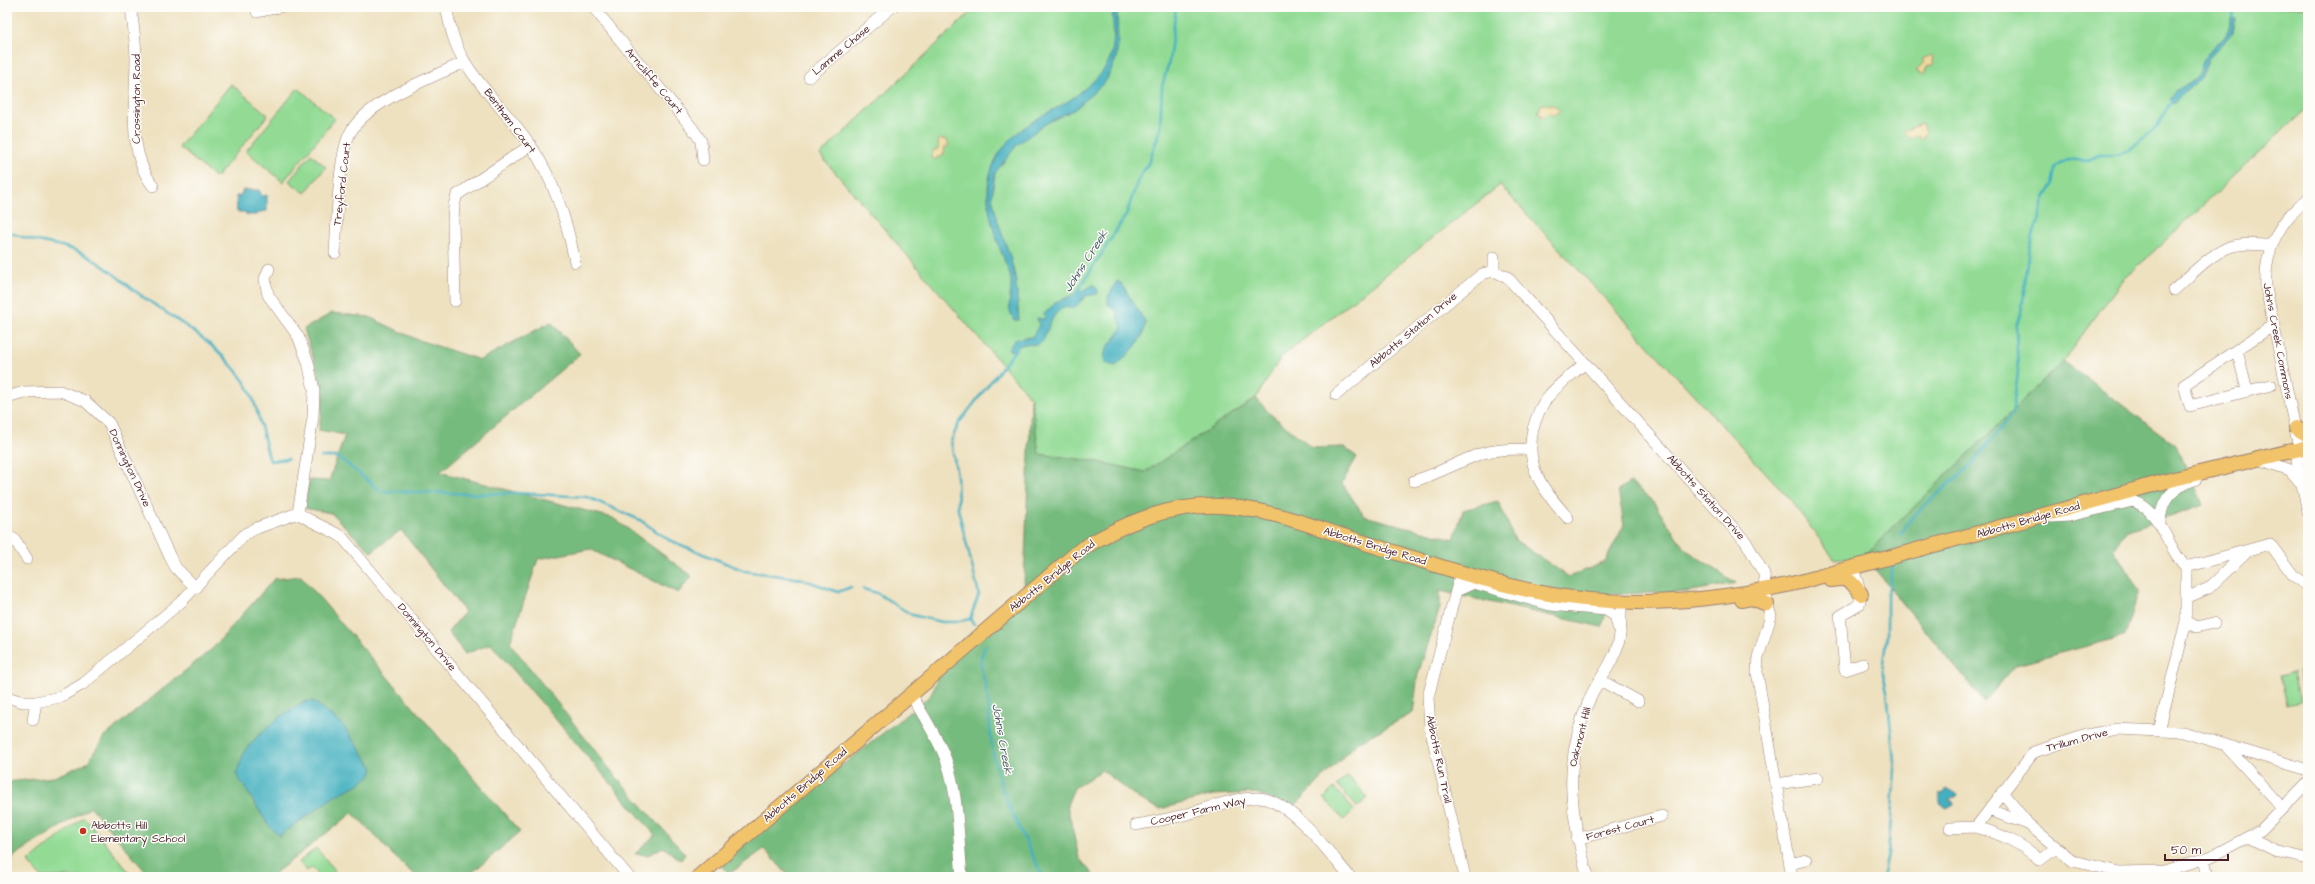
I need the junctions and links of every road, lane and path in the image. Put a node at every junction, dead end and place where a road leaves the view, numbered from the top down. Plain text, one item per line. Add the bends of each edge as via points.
1 (131, 7) edge
2 (280, 7) edge
3 (446, 7) edge
4 (593, 7) edge
5 (892, 7) edge
6 (257, 12) dead end
7 (465, 62) junction
8 (809, 77) dead end
9 (531, 145) junction
10 (703, 160) dead end
11 (153, 186) dead end
12 (2308, 199) edge
13 (2270, 245) junction
14 (335, 253) dead end
15 (1494, 257) dead end
16 (575, 262) dead end
17 (269, 269) dead end
18 (1494, 270) junction
19 (2174, 290) dead end
20 (455, 301) dead end
21 (2274, 325) junction
22 (2237, 350) junction
23 (1585, 363) junction
24 (2271, 385) dead end
25 (2247, 390) junction
26 (1336, 395) dead end
27 (7, 397) edge
28 (2302, 432) edge
29 (2304, 447) edge
30 (1530, 449) junction
31 (2257, 458) junction
32 (2308, 460) edge
33 (2220, 467) junction
34 (1414, 481) dead end
35 (2303, 488) junction
36 (2308, 512) edge
37 (298, 513) junction
38 (2039, 517) junction
39 (1568, 518) dead end
40 (2160, 522) junction
41 (7, 534) edge
42 (2248, 550) junction
43 (26, 559) dead end
44 (1860, 566) junction
45 (2186, 567) junction
46 (1461, 572) junction
47 (1800, 582) junction
48 (2308, 586) edge
49 (196, 588) junction
50 (1767, 590) junction
51 (1456, 591) junction
52 (1861, 594) junction
53 (2186, 598) junction
54 (1701, 599) junction
55 (1620, 602) junction
56 (1767, 604) junction
57 (2186, 621) junction
58 (2214, 622) dead end
59 (1619, 633) junction
60 (1863, 664) dead end
61 (1600, 680) junction
62 (912, 694) junction
63 (7, 697) edge
64 (1638, 701) dead end
65 (36, 702) junction
66 (33, 720) dead end
67 (2159, 731) junction
68 (2225, 745) junction
69 (2308, 770) edge
70 (1818, 778) dead end
71 (2308, 782) edge
72 (1776, 784) junction
73 (2002, 792) junction
74 (2283, 809) junction
75 (1988, 810) junction
76 (1662, 816) dead end
77 (2028, 824) junction
78 (1136, 825) dead end
79 (1976, 827) junction
80 (1950, 828) dead end
81 (2248, 837) junction
82 (1578, 840) junction
83 (2056, 848) junction
84 (2204, 859) junction
85 (2308, 859) edge
86 (1806, 860) dead end
87 (1790, 864) junction
88 (2106, 873) edge
89 (629, 877) edge
90 (698, 877) edge
91 (962, 877) edge
92 (1350, 877) edge
93 (1465, 877) edge
94 (1588, 877) edge
95 (1792, 877) edge
96 (2208, 877) edge

1 - 11 street, Crossington Road via 136,57 135,139 140,164
2 - 6 street
3 - 7 street, Bentham Court via 450,27
4 - 10 street, Arncliffe Court via 693,129 701,141
5 - 8 street, Lamme Chase
7 - 9 street, Bentham Court
7 - 14 street, Treyford Court via 384,101 358,122 345,146
9 - 16 street, Bentham Court via 554,190 570,236
9 - 20 street via 457,195 453,220
12 - 13 street, Johns Creek Commons via 2287,218
13 - 19 street via 2248,244 2227,248 2211,257
13 - 21 street, Johns Creek Commons via 2265,272
15 - 18 street
17 - 37 street via 265,279 268,295 298,336 308,362 314,390 313,417
18 - 23 street, Abbotts Station Drive via 1507,277
18 - 26 street, Abbotts Station Drive via 1482,274 1450,299
21 - 22 street
21 - 28 street, Johns Creek Commons
22 - 25 street
22 - 25 street via 2184,385 2190,406
23 - 30 street via 1540,407 1535,419
23 - 50 street, Abbotts Station Drive via 1746,542 1764,574
24 - 25 street
27 - 49 street, Donnington Drive via 24,392 60,390 85,401 109,424 170,557 176,568
28 - 29 street, Johns Creek Commons
29 - 31 main road, Abbotts Bridge Road
29 - 32 street
29 - 35 street via 2297,461
30 - 34 street via 1479,455 1435,475
30 - 39 street via 1536,475
31 - 33 main road, Abbotts Bridge Road
31 - 35 street via 2290,470
33 - 38 main road, Abbotts Bridge Road
33 - 40 street via 2175,488 2165,501
35 - 36 street
37 - 49 street via 245,534
37 - 89 street, Donnington Drive via 342,537
38 - 40 street via 2069,516 2133,501 2148,510
38 - 44 main road, Abbotts Bridge Road
40 - 45 street via 2172,550
41 - 43 street via 16,540
42 - 45 street
42 - 48 street via 2270,544 2293,575
42 - 53 street via 2209,588
44 - 47 main road, Abbotts Bridge Road
44 - 52 street
45 - 53 street
46 - 51 street, Abbotts Run Trail
46 - 55 main road, Abbotts Bridge Road via 1539,592
46 - 62 main road, Abbotts Bridge Road via 1249,508 1195,507 1161,512 1107,533 1080,550
47 - 50 main road, Abbotts Bridge Road
47 - 52 main road, Abbotts Bridge Road via 1801,586 1807,587 1846,578 1851,580
49 - 65 street via 83,684 60,697
50 - 54 main road, Abbotts Bridge Road
50 - 56 street, Abbotts Station Drive
51 - 59 street via 1474,583 1550,605 1606,610 1614,616
51 - 93 street, Abbotts Run Trail via 1428,697 1430,727
52 - 60 street via 1859,605 1840,616 1845,670
53 - 57 street
54 - 55 main road, Abbotts Bridge Road
54 - 56 main road, Abbotts Bridge Road via 1710,606 1752,598
55 - 59 street, Oakmont Hill
56 - 72 street, Abbotts Station Drive via 1771,616 1758,657 1757,672
57 - 58 street via 2197,627 2211,625
57 - 67 street
59 - 61 street, Oakmont Hill via 1616,652
61 - 64 street
61 - 82 street, Oakmont Hill via 1581,720 1573,756 1570,780
62 - 90 main road, Abbotts Bridge Road
62 - 91 street via 941,748 950,775 958,823
63 - 65 street via 23,702
65 - 66 street
67 - 68 street, Trillum Drive via 2182,732
67 - 73 street, Trillum Drive via 2117,729 2086,735 2034,752
68 - 69 street, Trillum Drive
68 - 74 street
70 - 72 street
71 - 74 street
72 - 87 street, Abbotts Station Drive
73 - 75 street, Trillum Drive
73 - 77 street
74 - 81 street via 2261,830
75 - 77 street
75 - 79 street, Trillum Drive
76 - 82 street, Forest Court
77 - 83 street
78 - 92 street, Cooper Farm Way via 1259,798 1277,805 1303,822
79 - 80 street
79 - 83 street via 2001,834 2026,848 2040,860
81 - 84 street
81 - 85 street via 2280,852
82 - 94 street, Oakmont Hill
83 - 88 street via 2073,861
84 - 88 street via 2164,871
84 - 96 street
86 - 87 street
87 - 95 street, Abbotts Station Drive

